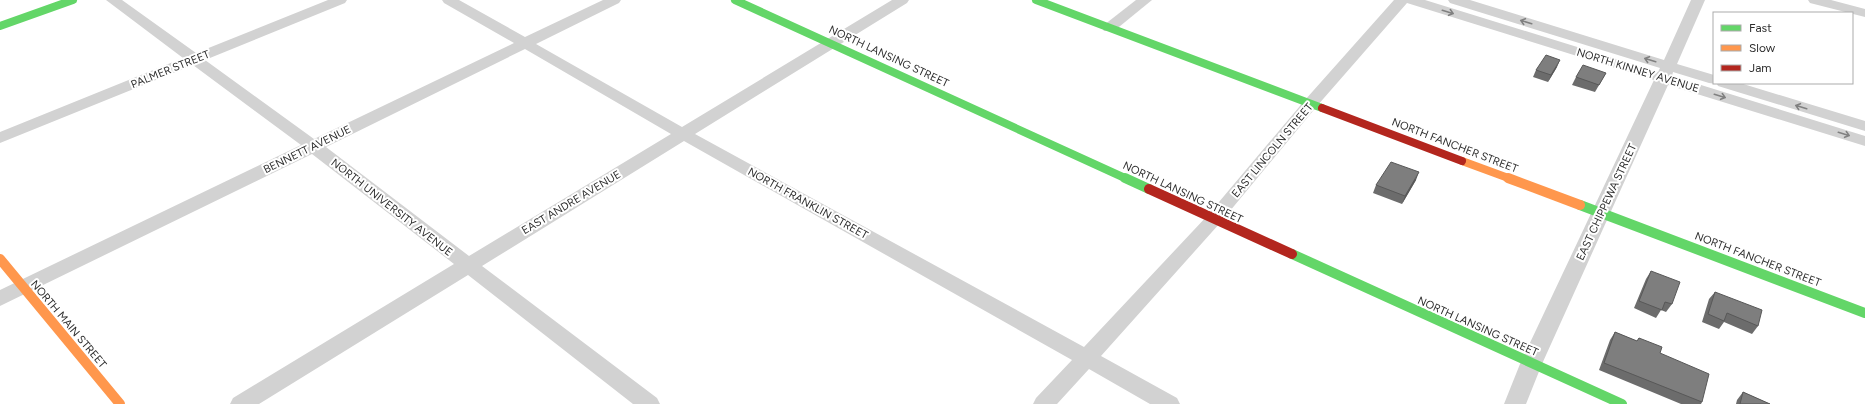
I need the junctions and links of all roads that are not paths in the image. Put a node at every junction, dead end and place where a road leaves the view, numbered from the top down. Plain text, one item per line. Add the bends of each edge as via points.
1 (73, 0) edge
2 (114, 0) edge
3 (340, 0) edge
4 (449, 0) edge
5 (614, 0) edge
6 (735, 0) edge
7 (902, 0) edge
8 (1036, 0) edge
9 (1145, 0) edge
10 (1402, 0) edge
11 (1411, 0) edge
12 (1455, 0) edge
13 (1698, 0) edge
14 (1815, 0) edge
15 (1845, 0) edge
16 (1865, 5) edge
17 (1865, 13) edge
18 (0, 26) edge
19 (1108, 28) junction
20 (832, 43) junction
21 (526, 44) junction
22 (194, 59) junction
23 (1665, 72) junction
24 (1713, 80) edge
25 (1727, 84) edge
26 (1311, 103) junction
27 (1865, 126) edge
28 (683, 134) junction
29 (0, 138) edge
30 (1865, 141) edge
31 (313, 146) junction
32 (1602, 213) junction
33 (1214, 219) junction
34 (0, 259) edge
35 (466, 265) junction
36 (23, 287) junction
37 (0, 298) edge
38 (1865, 313) edge
39 (1086, 357) junction
40 (1531, 364) junction
41 (120, 404) edge
42 (241, 404) edge
43 (649, 404) edge
44 (1044, 404) edge
45 (1168, 404) edge
46 (1515, 404) edge
47 (1622, 404) edge

1 - 18 street
2 - 22 street, NORTH UNIVERSITY AVENUE
3 - 22 street, PALMER STREET
4 - 21 street, NORTH FRANKLIN STREET
5 - 21 street, BENNETT AVENUE
6 - 20 street, NORTH LANSING STREET
7 - 20 street, EAST ANDRE AVENUE
8 - 19 street, NORTH FANCHER STREET
9 - 19 street
10 - 26 street, EAST LINCOLN STREET
11 -> 23 street, NORTH KINNEY AVENUE
23 -> 12 street
13 - 23 street, EAST CHIPPEWA STREET
14 - 17 street
15 - 16 street
19 - 26 street, NORTH FANCHER STREET
20 - 28 street, EAST ANDRE AVENUE
20 - 33 street, NORTH LANSING STREET
21 - 28 street, NORTH FRANKLIN STREET
21 - 31 street, BENNETT AVENUE
22 - 29 street, PALMER STREET
22 - 31 street, NORTH UNIVERSITY AVENUE
23 - 24 street
23 -> 30 street, NORTH KINNEY AVENUE
23 - 32 street, EAST CHIPPEWA STREET
27 -> 25 street
26 - 32 street, NORTH FANCHER STREET
26 - 33 street, EAST LINCOLN STREET
28 - 35 street, EAST ANDRE AVENUE
28 - 39 street, NORTH FRANKLIN STREET
31 - 35 street, NORTH UNIVERSITY AVENUE
31 - 36 street, BENNETT AVENUE
32 - 38 street, NORTH FANCHER STREET
32 - 40 street, EAST CHIPPEWA STREET
33 - 39 street, EAST LINCOLN STREET
33 - 40 street, NORTH LANSING STREET
34 - 36 street, NORTH MAIN STREET
35 - 42 street, EAST ANDRE AVENUE
35 - 43 street, NORTH UNIVERSITY AVENUE
36 - 37 street, BENNETT AVENUE
36 - 41 street, NORTH MAIN STREET
39 - 44 street, EAST LINCOLN STREET
39 - 45 street, NORTH FRANKLIN STREET
40 - 46 street, EAST CHIPPEWA STREET
40 - 47 street, NORTH LANSING STREET

